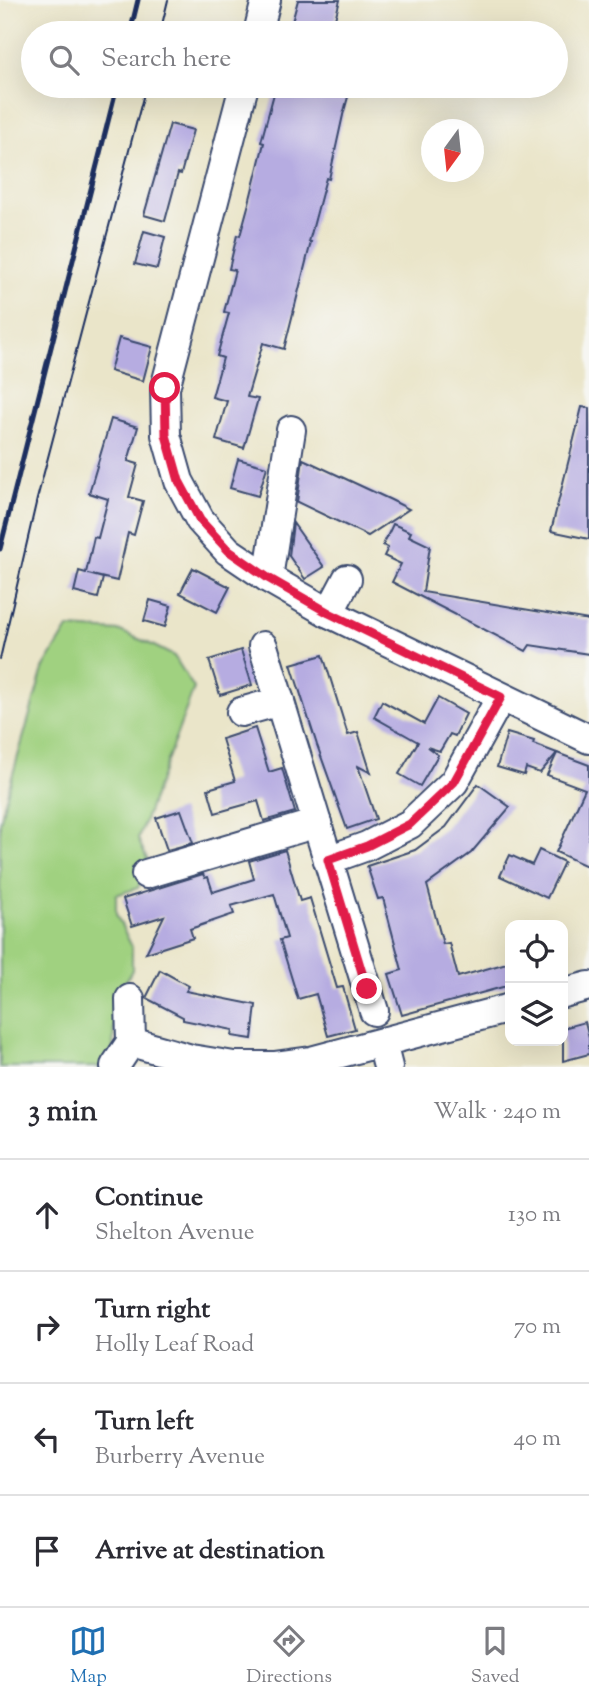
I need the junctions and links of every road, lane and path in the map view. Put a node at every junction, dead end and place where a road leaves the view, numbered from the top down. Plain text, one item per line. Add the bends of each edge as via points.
1 (266, 0) edge
2 (261, 21) edge
3 (241, 98) edge
4 (291, 430) dead end
5 (268, 578) junction
6 (346, 579) dead end
7 (329, 613) junction
8 (263, 646) dead end
9 (501, 697) junction
10 (280, 701) junction
11 (241, 712) dead end
12 (589, 739) edge
13 (317, 823) junction
14 (328, 860) junction
15 (146, 874) dead end
16 (589, 986) edge
17 (568, 992) edge
18 (130, 999) dead end
19 (505, 1010) edge
20 (374, 1011) dead end
21 (131, 1042) junction
22 (385, 1055) edge
23 (115, 1066) edge

1 - 2 street
3 - 5 street via 165,388 166,435 179,481 200,520 229,551
4 - 5 street
5 - 7 street
6 - 7 street
7 - 9 street
8 - 10 street
9 - 12 street
9 - 14 street via 454,782 410,824
10 - 11 street
10 - 13 street
13 - 14 street
13 - 15 street
14 - 20 street
16 - 17 street
18 - 21 street
19 - 22 street
21 - 22 street via 234,1066
21 - 23 street

